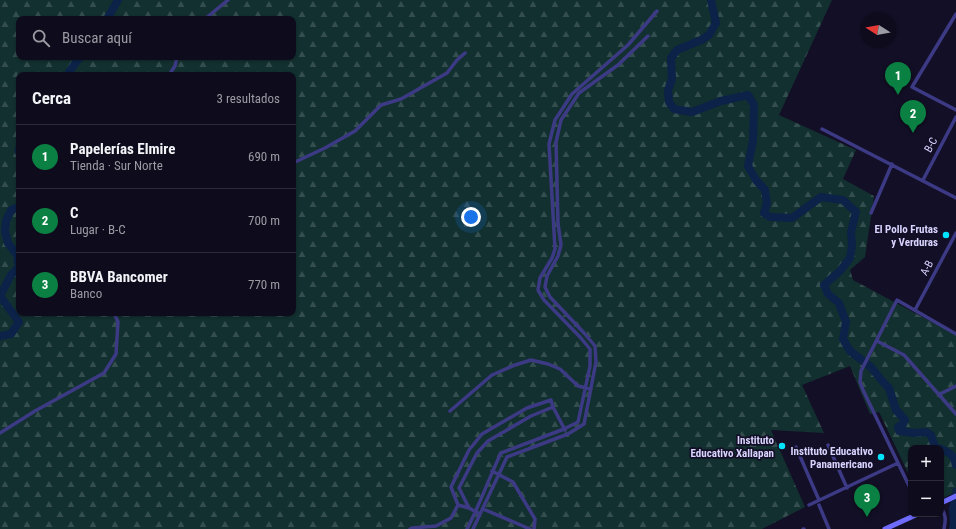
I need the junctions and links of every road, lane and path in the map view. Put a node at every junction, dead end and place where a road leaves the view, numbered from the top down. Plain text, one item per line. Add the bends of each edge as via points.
1 (228, 0) edge
2 (657, 11) dead end
3 (956, 14) edge
4 (209, 16) edge
5 (648, 36) dead end
6 (465, 54) dead end
7 (176, 60) edge
8 (171, 72) edge
9 (956, 110) edge
10 (956, 117) edge
11 (822, 129) dead end
12 (296, 162) edge
13 (892, 164) junction
14 (923, 180) junction
15 (956, 198) edge
16 (871, 213) dead end
17 (956, 233) edge
18 (915, 310) junction
19 (115, 316) edge
20 (956, 334) edge
21 (877, 341) junction
22 (956, 386) edge
23 (585, 388) junction
24 (591, 389) junction
25 (940, 394) junction
26 (553, 407) junction
27 (450, 411) dead end
28 (956, 414) edge
29 (564, 429) junction
30 (0, 433) edge
31 (568, 434) junction
32 (828, 446) dead end
33 (796, 447) dead end
34 (898, 463) junction
35 (492, 471) junction
36 (499, 474) junction
37 (908, 484) edge
38 (847, 488) junction
39 (956, 496) edge
40 (819, 500) junction
41 (944, 502) edge
42 (458, 505) junction
43 (809, 505) dead end
44 (819, 505) dead end
45 (468, 508) junction
46 (483, 509) junction
47 (944, 511) edge
48 (476, 512) junction
49 (481, 514) junction
50 (911, 517) edge
51 (410, 529) edge
52 (467, 529) edge
53 (473, 529) edge
54 (530, 529) edge
55 (534, 529) edge
56 (829, 529) edge
57 (885, 529) edge
58 (944, 529) edge

1 - 4 street
2 - 23 street via 628,45 572,94 555,120 549,144 555,250 540,278 538,290 544,300 590,349 590,366
3 - 9 street via 912,87
5 - 24 street via 618,65 579,93 562,120 556,142 561,245 547,276 545,287 550,297 595,346 596,362
6 - 12 street via 446,74 401,99 381,105 355,131
7 - 8 street
10 - 14 street, B-C
11 - 13 street
13 - 14 street
13 - 16 street
14 - 15 street
17 - 18 street, A-B
18 - 20 street
18 - 21 street via 897,300
19 - 30 street via 118,322 116,354 104,373 35,410
21 - 25 street via 904,355
21 - 34 street via 861,371 860,382
22 - 25 street
23 - 24 street
23 - 27 street via 578,386 560,369 531,360 492,375
23 - 29 street via 578,422
24 - 31 street via 584,424
25 - 28 street
26 - 29 street
26 - 42 street via 551,400 527,408 482,434 469,450 451,487
26 - 45 street via 531,416 488,441 477,453 459,488
29 - 31 street
29 - 35 street via 501,453
31 - 36 street via 507,457
32 - 38 street
33 - 40 street
34 - 37 street
34 - 38 street
35 - 36 street
35 - 48 street
36 - 46 street
36 - 55 street via 513,482 535,519
38 - 40 street
39 - 41 main road
40 - 43 street
42 - 45 street
42 - 51 street via 451,518 436,526
44 - 56 street
45 - 48 street
46 - 49 street
46 - 54 street
47 - 58 street
48 - 49 street
48 - 52 street
49 - 53 street
50 - 57 main road

